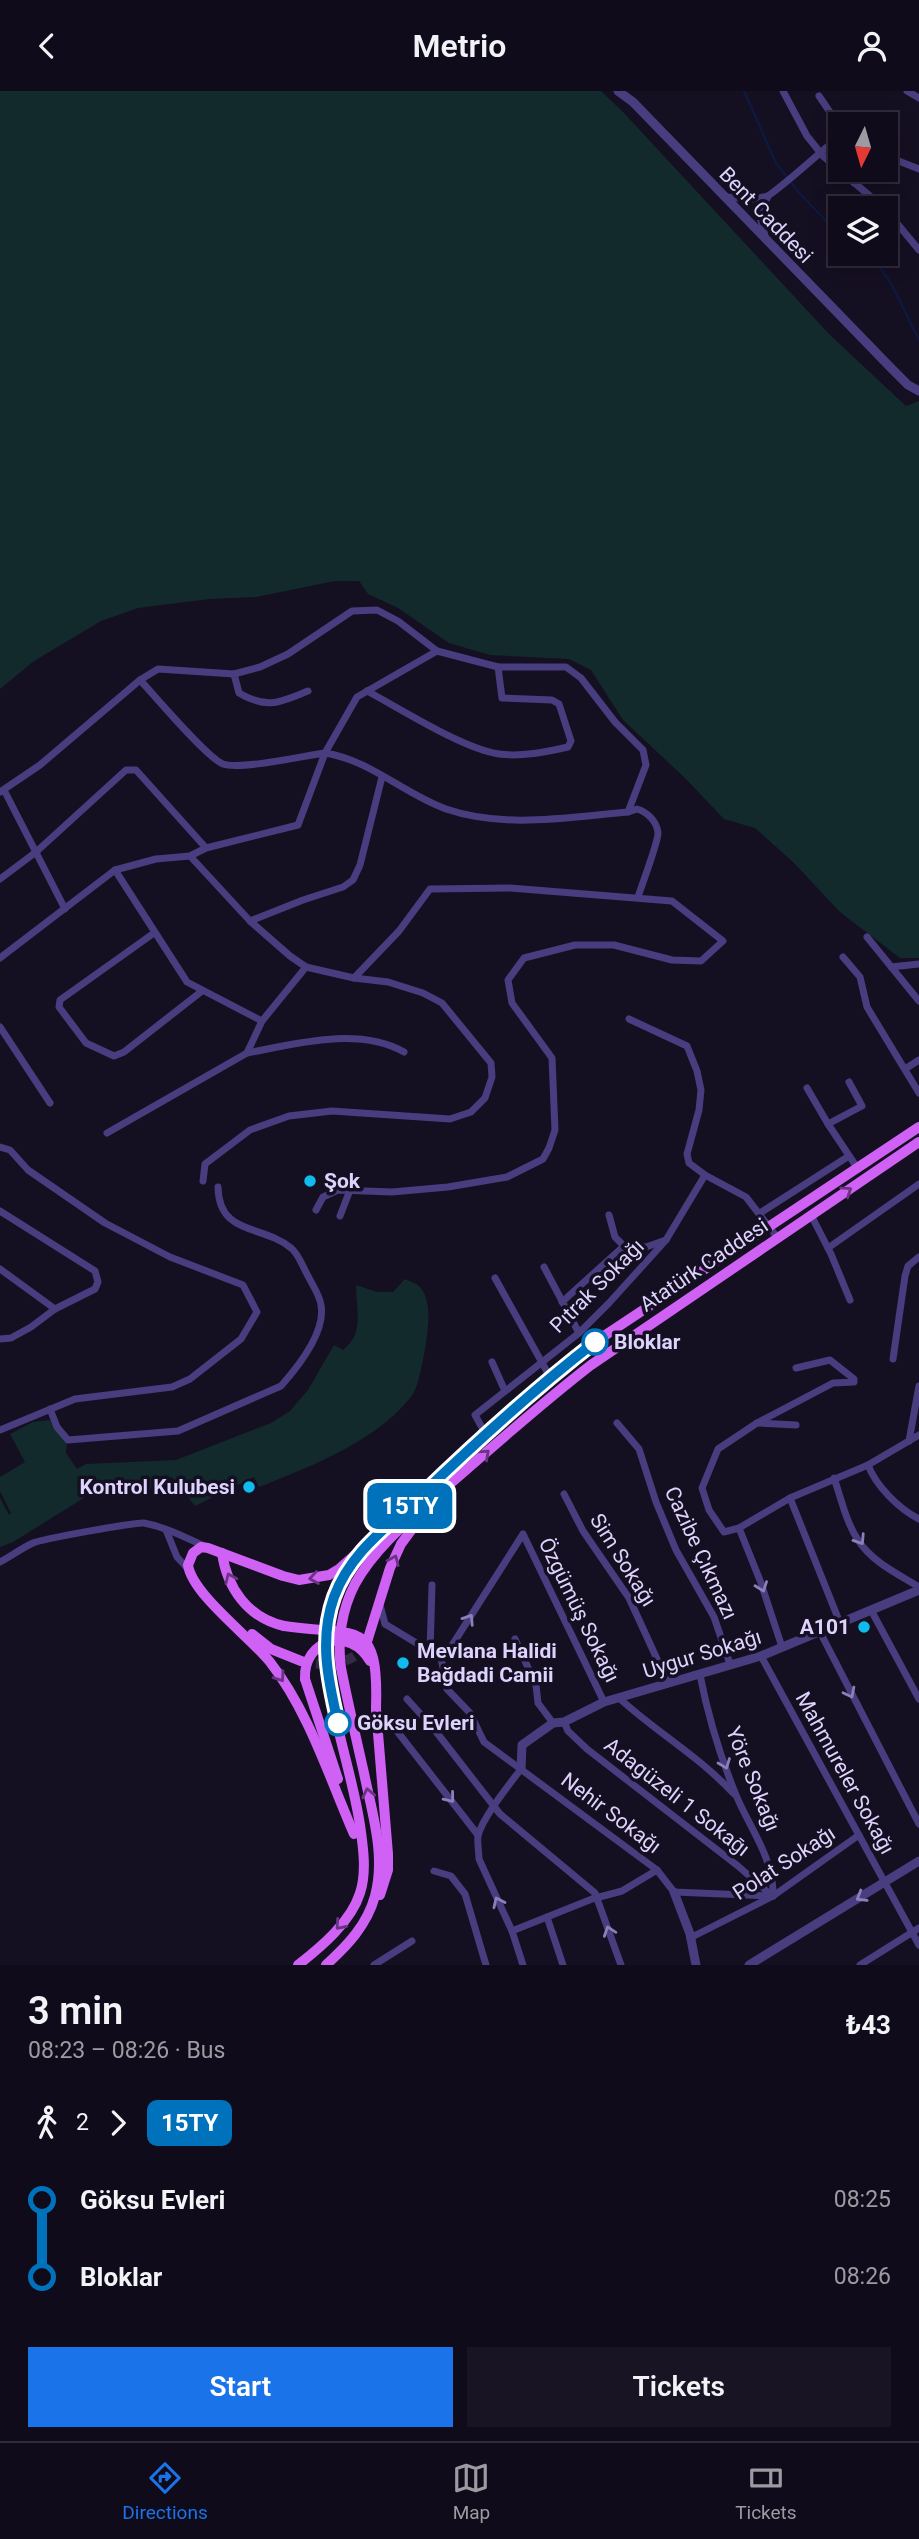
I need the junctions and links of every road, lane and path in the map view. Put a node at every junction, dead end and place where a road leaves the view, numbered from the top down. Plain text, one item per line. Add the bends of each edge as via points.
1 (618, 91) edge
2 (783, 91) edge
3 (906, 91) edge
4 (819, 96) dead end
5 (919, 98) edge
6 (830, 112) edge
7 (828, 146) edge
8 (819, 152) junction
9 (898, 161) edge
10 (919, 169) edge
11 (854, 183) joint
12 (768, 196) junction
13 (870, 196) edge
14 (725, 197) junction
15 (898, 222) edge
16 (766, 240) junction
17 (916, 241) edge
18 (919, 250) edge
19 (919, 391) edge
20 (437, 651) junction
21 (498, 667) junction
22 (234, 674) junction
23 (140, 680) junction
24 (307, 691) dead end
25 (368, 691) junction
26 (325, 753) junction
27 (383, 778) junction
28 (2, 791) edge
29 (628, 812) junction
30 (206, 848) junction
31 (36, 852) junction
32 (190, 856) junction
33 (115, 870) junction
34 (0, 877) edge
35 (638, 897) junction
36 (65, 909) junction
37 (250, 921) junction
38 (155, 933) junction
39 (867, 937) dead end
40 (844, 957) dead end
41 (0, 958) edge
42 (919, 964) edge
43 (306, 967) junction
44 (891, 967) junction
45 (354, 978) junction
46 (202, 991) junction
47 (919, 1001) edge
48 (629, 1019) dead end
49 (262, 1021) junction
50 (0, 1027) edge
51 (404, 1052) dead end
52 (247, 1053) junction
53 (919, 1060) edge
54 (905, 1069) junction
55 (849, 1082) dead end
56 (807, 1088) dead end
57 (919, 1093) edge
58 (50, 1104) dead end
59 (828, 1124) junction
60 (919, 1127) edge
61 (107, 1133) dead end
62 (919, 1142) edge
63 (0, 1147) edge
64 (849, 1156) junction
65 (858, 1169) junction
66 (705, 1175) junction
67 (203, 1181) dead end
68 (919, 1184) edge
69 (218, 1187) dead end
70 (350, 1190) junction
71 (316, 1210) dead end
72 (0, 1211) edge
73 (760, 1213) junction
74 (608, 1215) dead end
75 (811, 1215) junction
76 (340, 1216) dead end
77 (770, 1227) junction
78 (778, 1237) junction
79 (666, 1240) junction
80 (624, 1246) junction
81 (828, 1248) junction
82 (919, 1257) edge
83 (544, 1267) dead end
84 (0, 1269) edge
85 (495, 1278) dead end
86 (850, 1300) dead end
87 (562, 1302) junction
88 (55, 1309) junction
89 (579, 1333) junction
90 (0, 1339) edge
91 (893, 1359) dead end
92 (492, 1362) dead end
93 (540, 1363) junction
94 (796, 1368) dead end
95 (550, 1377) junction
96 (919, 1387) edge
97 (505, 1391) junction
98 (50, 1409) junction
99 (617, 1423) dead end
100 (757, 1423) junction
101 (796, 1425) dead end
102 (0, 1430) edge
103 (485, 1433) junction
104 (919, 1435) edge
105 (909, 1441) junction
106 (868, 1465) junction
107 (834, 1478) junction
108 (564, 1494) dead end
109 (790, 1498) junction
110 (430, 1502) junction
111 (919, 1519) edge
112 (739, 1528) junction
113 (166, 1530) junction
114 (369, 1541) junction
115 (208, 1548) junction
116 (222, 1553) junction
117 (0, 1562) edge
118 (188, 1570) junction
119 (432, 1585) dead end
120 (919, 1588) edge
121 (380, 1600) junction
122 (871, 1610) junction
123 (840, 1623) junction
124 (388, 1626) junction
125 (820, 1632) junction
126 (514, 1639) dead end
127 (366, 1646) joint
128 (782, 1647) junction
129 (430, 1652) junction
130 (761, 1656) junction
131 (441, 1658) junction
132 (301, 1661) tunnel mouth
133 (730, 1664) junction
134 (701, 1675) junction
135 (668, 1683) junction
136 (619, 1697) junction
137 (407, 1699) dead end
138 (919, 1699) edge
139 (604, 1702) junction
140 (376, 1709) junction
141 (564, 1722) junction
142 (553, 1723) junction
143 (393, 1725) dead end
144 (520, 1769) junction
145 (737, 1797) junction
146 (494, 1807) junction
147 (919, 1824) edge
148 (354, 1834) junction
149 (478, 1835) junction
150 (859, 1835) junction
151 (919, 1861) edge
152 (657, 1870) junction
153 (434, 1871) dead end
154 (363, 1874) junction
155 (885, 1882) junction
156 (674, 1892) junction
157 (773, 1896) junction
158 (598, 1898) junction
159 (370, 1908) junction
160 (547, 1917) junction
161 (916, 1930) edge
162 (512, 1931) junction
163 (691, 1938) junction
164 (412, 1941) dead end
165 (919, 1945) edge
166 (298, 1965) edge
167 (326, 1965) edge
168 (374, 1965) edge
169 (486, 1965) edge
170 (523, 1965) edge
171 (563, 1965) edge
172 (621, 1965) edge
173 (696, 1965) edge
174 (749, 1965) edge
175 (860, 1965) edge

1 - 14 street, Bent Caddesi
2 - 8 street
3 - 5 street
4 - 6 street
7 - 8 street
8 - 11 street
8 - 12 street
9 - 10 street
11 - 13 street
12 - 14 street
12 - 16 street via 761,217
14 - 16 street, Bent Caddesi
15 - 17 street
16 - 19 street, Bent Caddesi
17 - 18 street
20 - 21 street
20 - 22 street via 377,610 352,611 288,654
20 - 25 street
21 - 25 street via 502,698 559,704 571,741 568,747 499,754 472,747
21 - 29 street via 566,667 581,678 643,750 646,765
22 - 23 street via 158,669
22 - 24 street via 239,694 250,700 278,704
23 - 26 street via 222,764 237,766
23 - 28 street via 40,765
25 - 26 street via 357,697
26 - 27 street via 358,761
26 - 30 street via 298,825
27 - 29 street via 446,809 478,816 523,821
27 - 37 street via 353,880
28 - 31 street
29 - 35 street via 645,811 658,832
30 - 31 street via 136,770 126,769
30 - 32 street
31 - 34 street
31 - 36 street
32 - 33 street
32 - 37 street
33 - 36 street
33 - 38 street
35 - 45 street via 510,888 430,889 399,931
35 - 70 street via 672,901 723,941 701,961 672,960 614,945 575,945 524,958 508,980 513,1003 552,1058 555,1130 543,1159 507,1177 448,1187
36 - 41 street
37 - 43 street
38 - 46 street via 187,982
38 - 46 street via 60,1000 59,1007 86,1043 114,1056 124,1052
39 - 44 street
40 - 54 street via 860,977 867,1007
42 - 44 street
43 - 45 street
43 - 49 street
44 - 47 street
45 - 67 street via 388,982 442,1003 491,1063 485,1098 471,1112 450,1119 332,1111 289,1116 250,1129 205,1164
46 - 49 street
48 - 66 street via 687,1046 701,1090 687,1154 689,1163
49 - 52 street
50 - 58 street
51 - 52 street via 393,1045 339,1037
52 - 61 street
53 - 54 street
54 - 57 street
55 - 59 street via 862,1107
56 - 59 street
59 - 64 street
60 - 65 main road, Atatürk Caddesi
75 -> 62 main road, Atatürk Caddesi
63 - 98 street via 105,1223 170,1257 243,1285 257,1312 241,1339 190,1379 172,1387 75,1399
64 - 65 street
64 - 73 street
65 - 77 main road, Atatürk Caddesi
66 - 73 street via 746,1197
66 - 79 street, Pıtrak Sokağı
68 - 81 street
69 - 98 street via 218,1202 226,1216 292,1248 321,1305 321,1323 293,1373 281,1387 178,1431 68,1440
70 - 71 street via 323,1197
70 - 76 street
72 - 88 street via 95,1272 98,1282 94,1289
73 - 77 street
74 - 80 street via 615,1237
75 - 78 main road, Atatürk Caddesi
75 - 81 street
77 - 78 street
77 - 95 main road, Atatürk Caddesi via 595,1342
110 -> 78 main road, Atatürk Caddesi via 591,1365
79 - 80 street via 646,1247
79 - 89 street, Pıtrak Sokağı
80 - 87 street, Pıtrak Sokağı
81 - 86 street
82 - 91 street via 908,1266 905,1276
83 - 87 street
84 - 88 street
85 - 93 street
87 - 89 street
88 - 90 street via 11,1338
89 - 93 street, Pıtrak Sokağı
92 - 97 street
93 - 95 street
93 - 97 street, Pıtrak Sokağı
94 - 100 street via 830,1360 854,1382 834,1383
95 - 103 main road, Atatürk Caddesi
96 - 105 street
97 - 103 street, Pıtrak Sokağı via 475,1415
98 - 102 street
99 - 133 street, Cazibe Çıkmazı via 639,1448 676,1550 713,1617
100 - 101 street
100 - 112 street via 718,1449 702,1488 719,1528 724,1532
103 - 114 main road, Atatürk Caddesi
104 - 105 street
105 - 106 street
106 - 107 street
106 - 111 street via 879,1485
107 - 109 street
107 -> 120 street via 858,1540 882,1564
108 - 135 street, Sim Sokağı via 629,1598
109 - 112 street
109 - 123 street
121 -> 110 main road via 397,1552
159 -> 110 main road, Atatürk Caddesi via 378,1874 377,1840 341,1668 340,1636 361,1574
112 -> 128 street
113 - 115 street
113 - 117 street via 135,1522 48,1538
113 - 118 street
114 -> 116 main road via 339,1569 299,1580
114 - 154 main road via 335,1596 326,1641 326,1666 358,1812
115 - 116 main road
115 - 118 main road via 193,1553
140 -> 116 main road, bridge via 375,1664 365,1641 343,1631 265,1620 246,1606 232,1586
118 - 132 main road via 260,1641
118 -> 148 main road via 292,1693
119 - 129 street
120 - 122 street, Uygur Sokağı
121 - 124 street
121 - 127 main road
122 - 123 street, Uygur Sokağı
122 - 138 street
123 - 125 street, Uygur Sokağı
124 - 127 street via 376,1631
124 - 129 street
125 - 128 street, Uygur Sokağı
125 -> 147 street
126 - 142 street via 536,1685 538,1703
128 - 130 street, Uygur Sokağı
129 - 131 street
130 - 133 street, Uygur Sokağı
130 - 150 street, Mahmureler Sokağı
131 -> 139 street, Özgümüş Sokağı via 523,1534
131 - 144 street, Nehir Sokağı via 447,1689 470,1713 484,1742
133 - 134 street, Uygur Sokağı
134 - 135 street, Uygur Sokağı
134 -> 145 street, Yöre Sokağı via 719,1749
135 - 136 street, Uygur Sokağı
136 - 139 street, Uygur Sokağı
136 - 145 street
137 - 146 street
139 - 141 street, Uygur Sokağı
140 - 148 main road, bridge via 366,1653 354,1643 335,1640 318,1647 306,1663 305,1679
140 - 159 main road via 388,1870 380,1897
141 - 142 street, Uygur Sokağı
141 - 157 street, Adagüzeli 1 Sokaḡı via 587,1749
142 - 144 street via 522,1745
143 -> 149 street
144 - 146 street
144 - 152 street, Nehir Sokağı
145 - 157 street, Yöre Sokağı via 765,1851
146 - 149 street
146 - 158 street
148 - 154 main road
162 -> 149 street via 479,1859
150 - 155 street, Mahmureler Sokağı
150 - 157 street, Polat Sokağı
151 - 155 street
152 - 156 street, Nehir Sokağı
152 - 158 street via 622,1891
153 - 169 street via 451,1876 465,1894
154 -> 166 main road via 353,1909
155 - 161 street, Mahmureler Sokağı
155 -> 174 street
156 - 157 street
156 - 163 street
157 - 163 street, Polat Sokağı
158 - 160 street
172 -> 158 street
159 - 167 main road, Atatürk Caddesi via 353,1939
160 - 162 street
160 - 171 street
161 - 165 street, Mahmureler Sokağı
161 - 175 street
162 - 170 street
163 - 173 street
164 - 168 street

